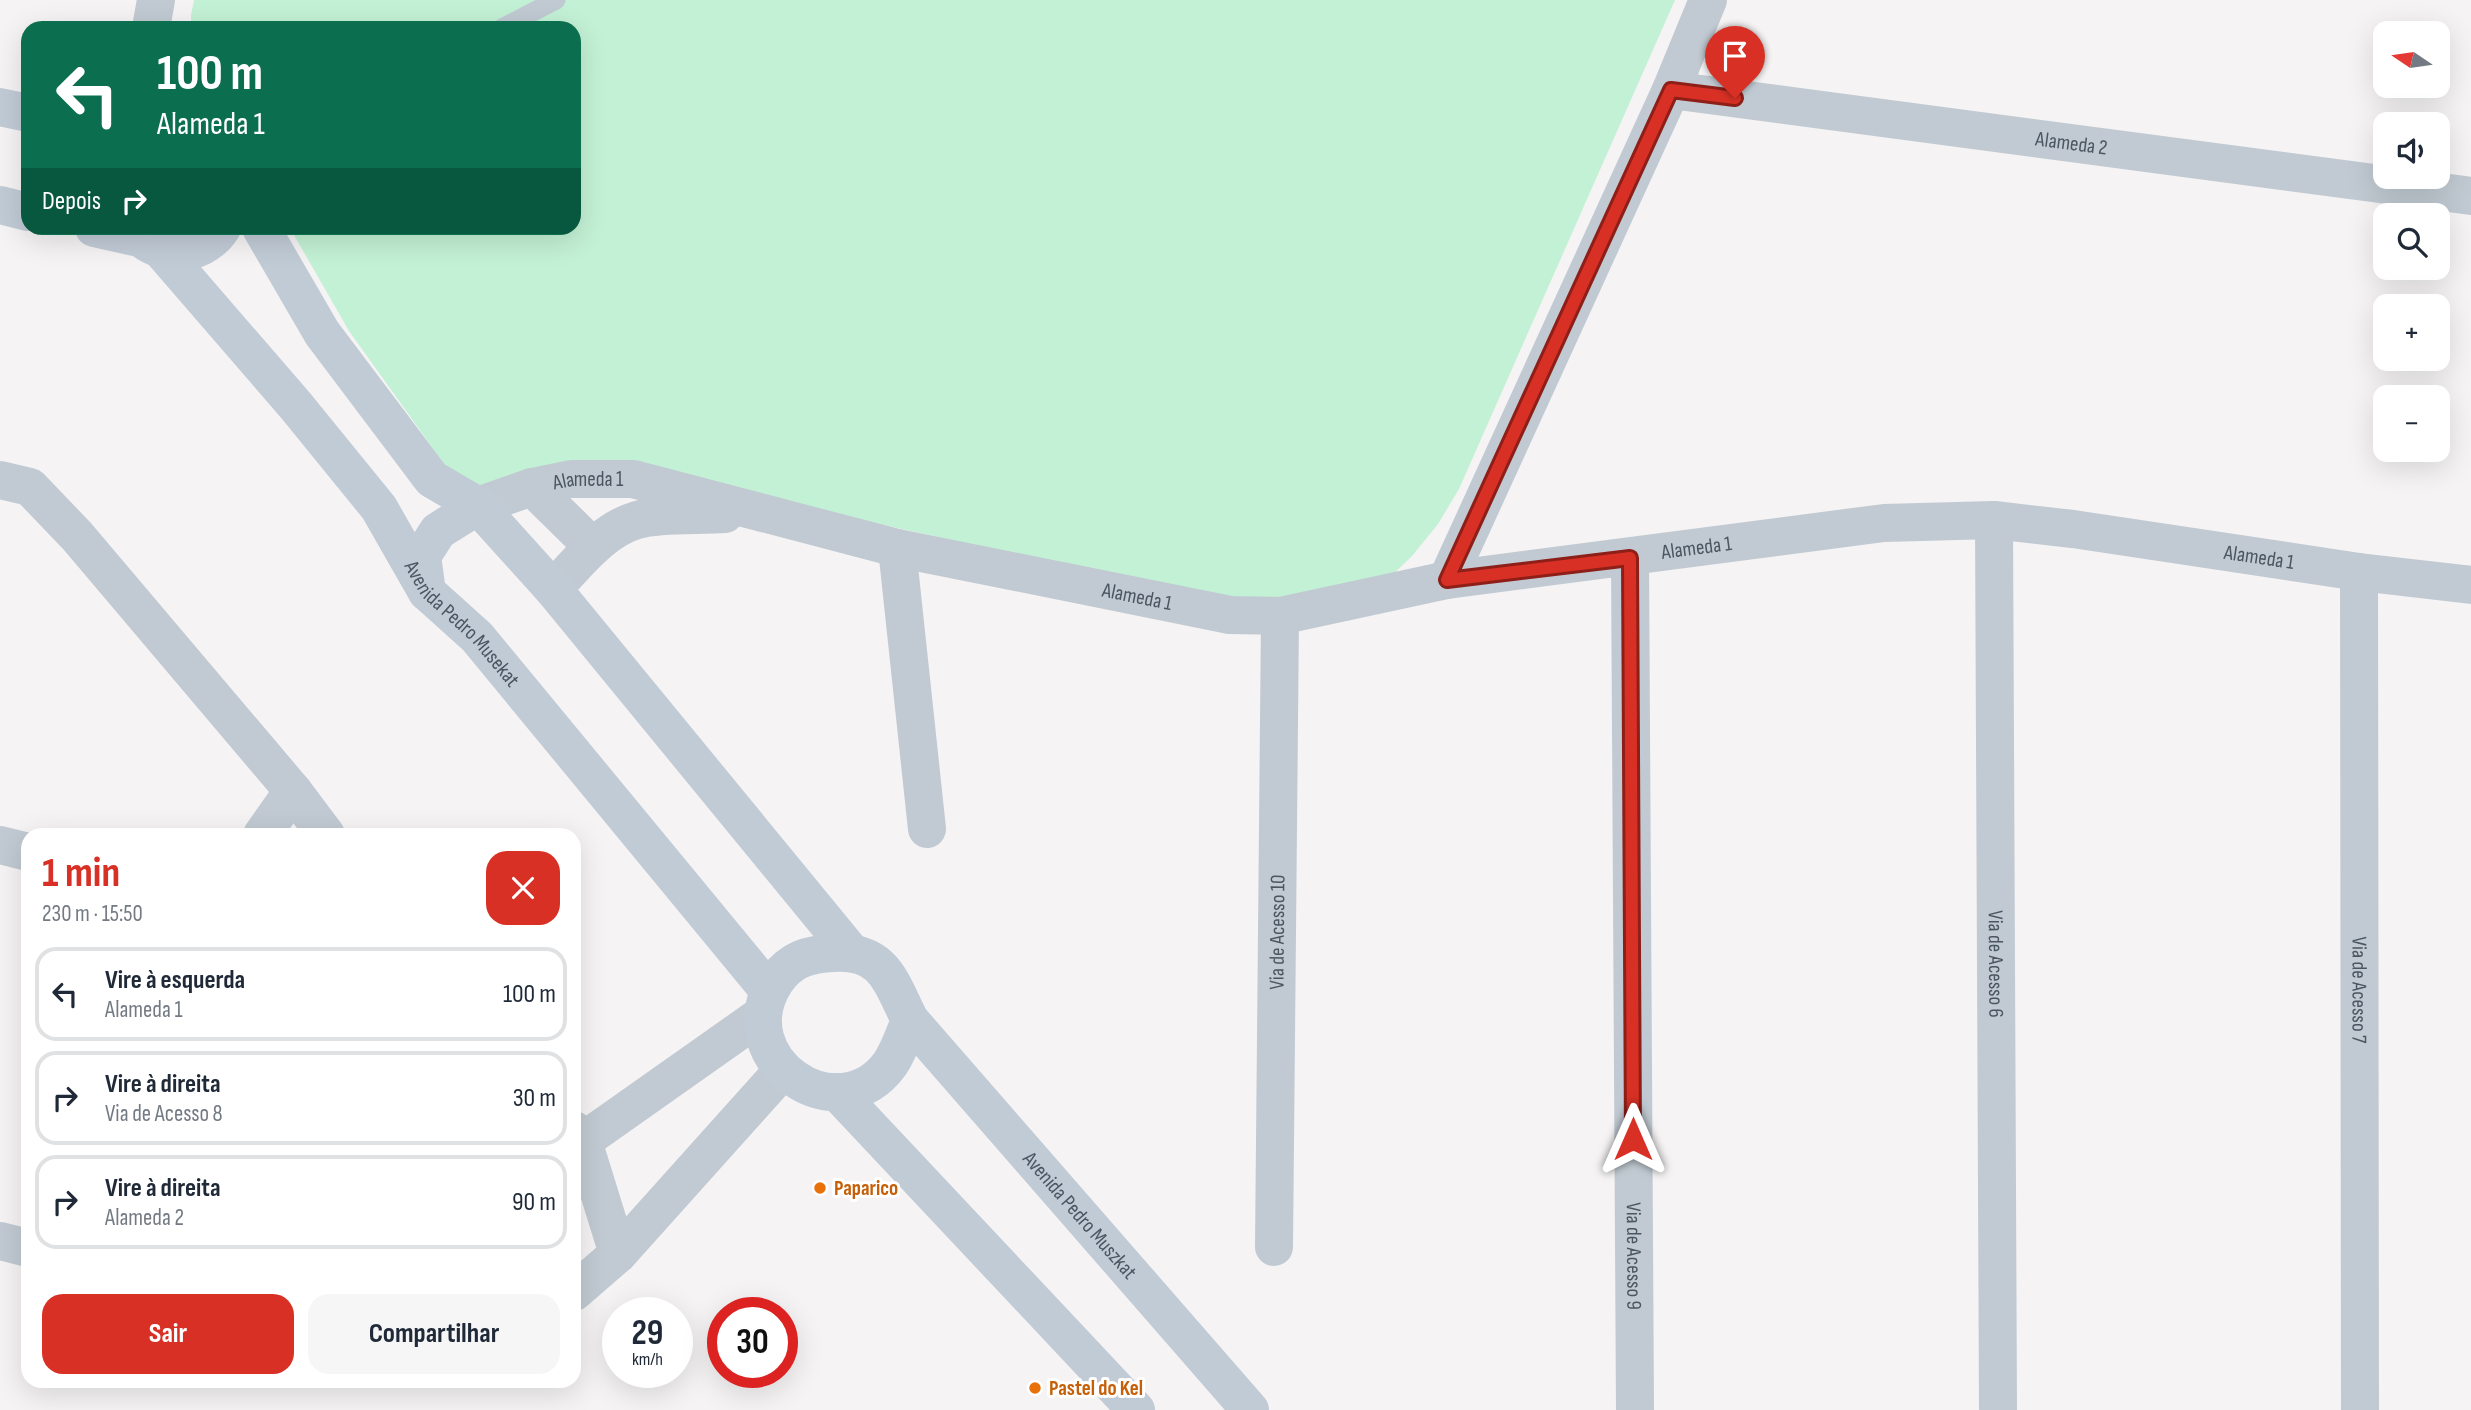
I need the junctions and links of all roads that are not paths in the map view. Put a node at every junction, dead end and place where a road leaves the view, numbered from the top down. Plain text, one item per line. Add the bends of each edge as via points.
1 (556, 0) edge
2 (1708, 0) edge
3 (516, 21) edge
4 (1671, 90) junction
5 (0, 107) edge
6 (21, 112) edge
7 (2471, 196) edge
8 (0, 205) edge
9 (21, 210) edge
10 (126, 235) edge
11 (218, 235) edge
12 (272, 236) edge
13 (144, 239) edge
14 (0, 480) edge
15 (532, 487) junction
16 (478, 506) junction
17 (766, 512) junction
18 (1994, 520) junction
19 (593, 547) junction
20 (897, 548) junction
21 (1630, 558) junction
22 (2359, 572) junction
23 (1447, 580) junction
24 (2471, 586) edge
25 (553, 589) junction
26 (427, 593) junction
27 (1280, 616) junction
28 (293, 791) junction
29 (267, 828) edge
30 (321, 828) edge
31 (928, 829) dead end
32 (0, 845) edge
33 (21, 850) edge
34 (851, 952) junction
35 (766, 1003) junction
36 (910, 1020) junction
37 (783, 1070) junction
38 (837, 1092) junction
39 (581, 1134) edge
40 (581, 1141) edge
41 (0, 1241) edge
42 (21, 1246) edge
43 (1274, 1247) dead end
44 (618, 1254) junction
45 (581, 1286) edge
46 (1136, 1410) edge
47 (1250, 1410) edge
48 (1635, 1410) edge
49 (1998, 1410) edge
50 (2360, 1410) edge

1 - 3 lane
2 - 4 street
4 - 7 street, Alameda 2
4 - 23 street
5 - 6 street
8 - 9 street
10 - 13 street
11 - 13 street via 188,252
12 - 16 street via 322,333 432,479
13 - 26 street, Avenida Pedro Musekat via 296,406 379,508
14 - 28 street via 30,487 77,536
15 - 16 street, Alameda 1
15 - 17 street, Alameda 1 via 571,479 633,480
15 - 19 street
16 - 25 street
16 - 26 street via 438,531 422,556
17 - 19 street, Alameda 1 via 639,519 615,529
17 - 20 street, Alameda 1
18 - 21 street, Alameda 1 via 1884,523
18 - 22 street, Alameda 1
18 - 49 street, Via de Acesso 6
19 - 25 street, Alameda 1
20 - 27 street, Alameda 1 via 1230,615
20 - 31 street
21 - 23 street, Alameda 1
21 - 48 street, Via de Acesso 9
22 - 24 street, Alameda 1
22 - 50 street, Via de Acesso 7
23 - 27 street, Alameda 1
25 - 34 street
26 - 35 street, Avenida Pedro Musekat via 477,637
27 - 43 street, Via de Acesso 10
28 - 29 street
28 - 30 street
32 - 33 street
34 - 35 street via 811,954 793,963 779,977
34 - 36 street via 870,959 885,972
35 - 37 street via 765,1035
35 - 39 street
36 - 38 street via 890,1065 875,1079
36 - 47 street, Avenida Pedro Muszkat
37 - 38 street via 798,1083
37 - 44 street
38 - 46 street
40 - 44 street
41 - 42 street
44 - 45 street

